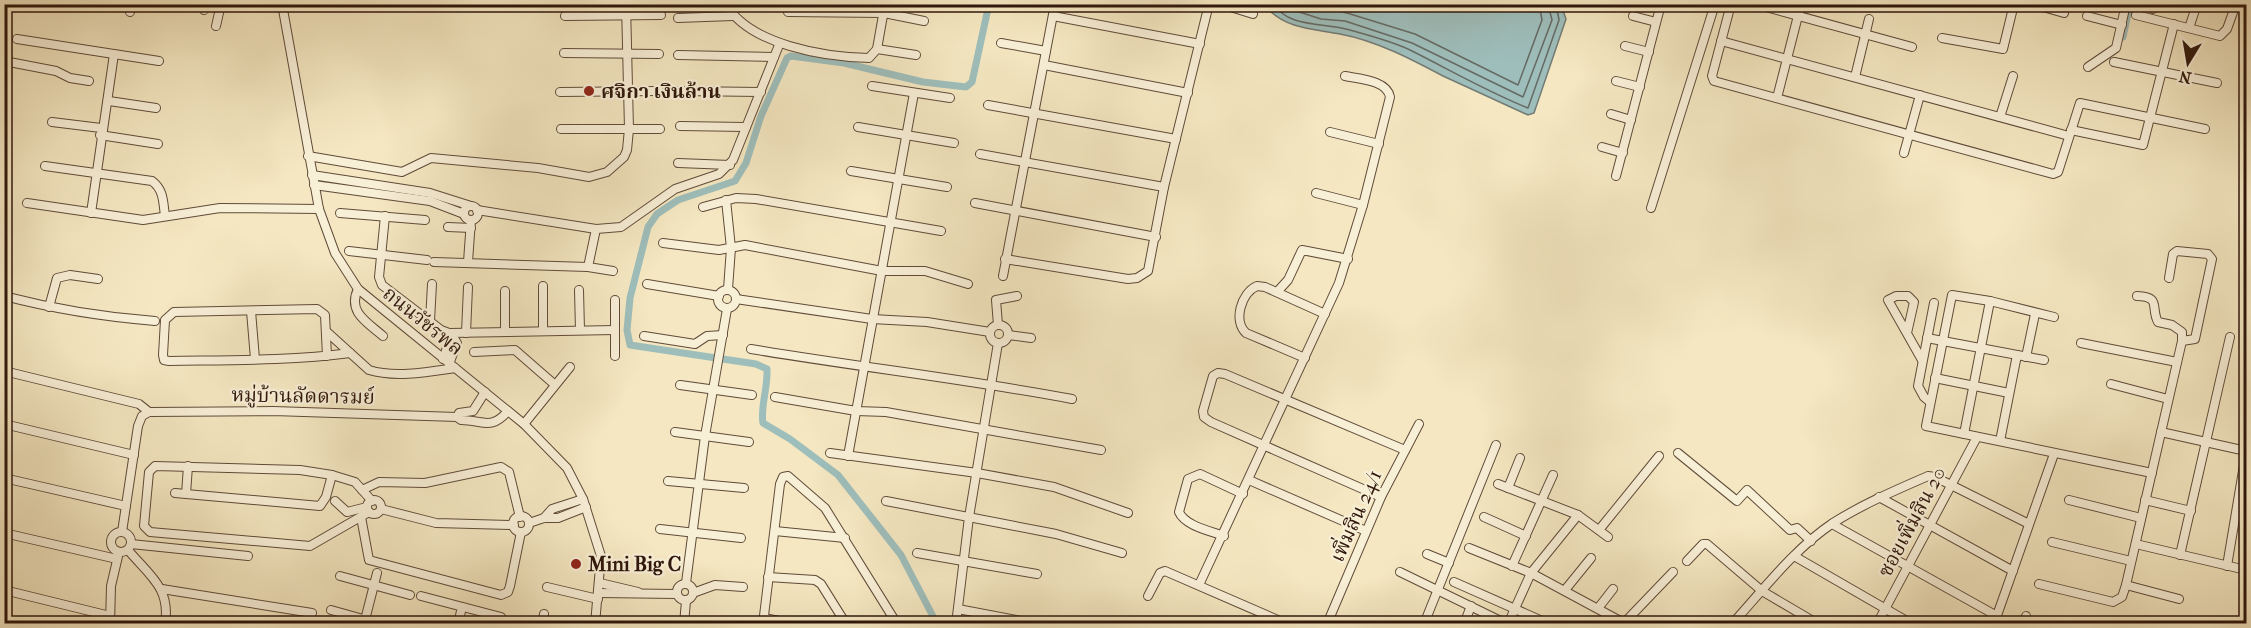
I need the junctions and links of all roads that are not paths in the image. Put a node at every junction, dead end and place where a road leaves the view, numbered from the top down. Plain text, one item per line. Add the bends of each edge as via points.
1 (221, 4) edge
2 (282, 4) edge
3 (626, 4) edge
4 (726, 4) edge
5 (885, 4) edge
6 (1055, 4) edge
7 (1209, 4) edge
8 (1221, 4) edge
9 (1661, 4) edge
10 (1715, 4) edge
11 (1731, 4) edge
12 (1755, 4) edge
13 (1800, 4) edge
14 (2014, 4) edge
15 (2033, 4) edge
16 (2126, 4) edge
17 (2197, 4) edge
18 (2236, 4) edge
19 (788, 12) dead end
20 (2064, 13) dead end
21 (884, 14) junction
22 (1253, 14) dead end
23 (627, 15) junction
24 (661, 15) dead end
25 (2136, 15) dead end
26 (565, 16) dead end
27 (734, 16) junction
28 (1053, 16) junction
29 (1633, 16) dead end
30 (1797, 16) junction
31 (2087, 16) dead end
32 (678, 18) dead end
33 (1869, 19) dead end
34 (924, 21) dead end
35 (1656, 22) junction
36 (2174, 24) junction
37 (2122, 25) junction
38 (216, 26) dead end
39 (2189, 28) junction
40 (1866, 34) junction
41 (1942, 38) dead end
42 (17, 39) dead end
43 (1721, 41) junction
44 (1002, 43) dead end
45 (1200, 44) junction
46 (779, 45) junction
47 (1625, 46) dead end
48 (1912, 47) dead end
49 (877, 49) junction
50 (1046, 51) junction
51 (1649, 52) junction
52 (564, 53) dead end
53 (628, 53) junction
54 (114, 54) junction
55 (659, 54) dead end
56 (678, 55) dead end
57 (916, 56) dead end
58 (774, 57) junction
59 (1787, 59) junction
60 (4, 61) edge
61 (159, 61) dead end
62 (2114, 62) dead end
63 (1044, 65) junction
64 (2088, 67) dead end
65 (2162, 72) junction
66 (1345, 76) dead end
67 (2013, 76) dead end
68 (1855, 77) junction
69 (89, 81) dead end
70 (1616, 81) dead end
71 (2217, 83) dead end
72 (872, 86) dead end
73 (1640, 87) junction
74 (629, 91) junction
75 (678, 91) dead end
76 (560, 92) dead end
77 (659, 92) dead end
78 (761, 92) junction
79 (914, 93) junction
80 (1188, 93) junction
81 (1920, 95) junction
82 (950, 98) dead end
83 (1777, 98) junction
84 (109, 101) junction
85 (988, 105) dead end
86 (156, 108) dead end
87 (1034, 114) junction
88 (1611, 114) dead end
89 (2000, 117) junction
90 (2151, 118) junction
91 (1631, 120) junction
92 (52, 122) dead end
93 (680, 126) dead end
94 (858, 127) dead end
95 (746, 128) junction
96 (561, 129) dead end
97 (629, 129) junction
98 (660, 129) dead end
99 (2205, 129) dead end
100 (101, 132) junction
101 (1330, 132) dead end
102 (2070, 133) junction
103 (1909, 134) junction
104 (907, 135) junction
105 (1176, 139) junction
106 (954, 143) dead end
107 (158, 144) dead end
108 (1379, 144) junction
109 (1602, 147) dead end
110 (1623, 153) junction
111 (1904, 153) dead end
112 (980, 154) dead end
113 (308, 156) junction
114 (678, 163) dead end
115 (1025, 163) junction
116 (730, 165) junction
117 (45, 166) dead end
118 (851, 171) dead end
119 (96, 174) junction
120 (312, 175) junction
121 (1616, 176) dead end
122 (899, 179) junction
123 (314, 185) junction
124 (346, 185) junction
125 (947, 187) dead end
126 (1164, 187) junction
127 (365, 188) junction
128 (1316, 193) dead end
129 (726, 200) junction
130 (27, 203) dead end
131 (975, 203) dead end
132 (1363, 205) junction
133 (703, 207) dead end
134 (474, 208) junction
135 (1651, 208) dead end
136 (319, 209) junction
137 (1016, 211) junction
138 (91, 213) junction
139 (340, 213) dead end
140 (464, 214) junction
141 (165, 216) junction
142 (385, 216) junction
143 (425, 220) dead end
144 (471, 224) junction
145 (891, 224) junction
146 (448, 226) dead end
147 (596, 229) junction
148 (941, 231) dead end
149 (1156, 237) junction
150 (663, 243) dead end
151 (731, 248) junction
152 (349, 251) dead end
153 (381, 254) junction
154 (1005, 259) junction
155 (1348, 259) junction
156 (468, 262) junction
157 (588, 267) junction
158 (613, 271) dead end
159 (882, 271) junction
160 (1004, 276) dead end
161 (2169, 278) dead end
162 (98, 279) dead end
163 (647, 284) dead end
164 (968, 284) dead end
165 (432, 285) dead end
166 (543, 286) dead end
167 (468, 287) dead end
168 (358, 289) junction
169 (728, 289) junction
170 (579, 290) dead end
171 (505, 291) dead end
172 (1277, 292) junction
173 (4, 296) edge
174 (719, 296) junction
175 (1017, 296) dead end
176 (2137, 296) dead end
177 (736, 299) junction
178 (615, 300) dead end
179 (1990, 301) junction
180 (1934, 303) dead end
181 (49, 307) junction
182 (727, 309) junction
183 (251, 311) junction
184 (1325, 314) junction
185 (2036, 314) junction
186 (2054, 317) dead end
187 (872, 319) junction
188 (155, 321) dead end
189 (430, 321) junction
190 (998, 325) junction
191 (543, 330) junction
192 (580, 330) junction
193 (615, 330) junction
194 (327, 332) junction
195 (505, 332) junction
196 (990, 332) junction
197 (466, 333) junction
198 (1907, 333) junction
199 (723, 335) junction
200 (1008, 335) junction
201 (383, 336) dead end
202 (454, 336) junction
203 (644, 336) dead end
204 (2230, 337) dead end
205 (1031, 338) dead end
206 (1927, 338) junction
207 (1943, 340) junction
208 (2182, 341) junction
209 (998, 343) junction
210 (2081, 343) dead end
211 (1981, 347) junction
212 (751, 349) dead end
213 (474, 352) dead end
214 (350, 353) junction
215 (2016, 355) junction
216 (327, 356) junction
217 (615, 356) dead end
218 (2026, 357) junction
219 (1305, 358) junction
220 (255, 359) junction
221 (1922, 360) junction
222 (2044, 360) dead end
223 (2177, 362) junction
224 (449, 364) junction
225 (570, 367) dead end
226 (863, 368) junction
227 (4, 371) edge
228 (1935, 378) junction
229 (554, 384) junction
230 (992, 384) junction
231 (2111, 384) dead end
232 (680, 385) dead end
233 (1974, 386) junction
234 (714, 390) junction
235 (485, 392) junction
236 (2009, 393) junction
237 (752, 395) dead end
238 (775, 397) dead end
239 (1072, 399) dead end
240 (1285, 399) junction
241 (2169, 399) junction
242 (1930, 402) junction
243 (508, 411) junction
244 (856, 411) junction
245 (149, 412) junction
246 (474, 415) junction
247 (4, 424) edge
248 (524, 424) junction
249 (1419, 424) dead end
250 (984, 430) junction
251 (675, 432) dead end
252 (2162, 432) junction
253 (1964, 434) junction
254 (705, 436) junction
255 (1977, 436) junction
256 (2000, 441) junction
257 (749, 442) dead end
258 (2207, 443) junction
259 (1497, 445) dead end
260 (1263, 447) junction
261 (1101, 450) dead end
262 (1405, 450) junction
263 (2247, 452) edge
264 (830, 453) dead end
265 (1678, 453) dead end
266 (2054, 454) junction
267 (134, 455) junction
268 (848, 456) junction
269 (1659, 456) dead end
270 (1520, 458) dead end
271 (188, 466) junction
272 (977, 473) junction
273 (2152, 473) junction
274 (332, 475) junction
275 (1553, 475) dead end
276 (4, 478) edge
277 (1249, 480) junction
278 (668, 481) dead end
279 (699, 484) junction
280 (1498, 484) dead end
281 (1951, 484) junction
282 (744, 488) dead end
283 (1508, 488) junction
284 (363, 490) junction
285 (175, 493) dead end
286 (186, 494) junction
287 (1243, 494) junction
288 (1381, 497) junction
289 (1879, 497) junction
290 (1542, 500) junction
291 (2069, 500) dead end
292 (2145, 500) junction
293 (335, 501) dead end
294 (886, 501) dead end
295 (585, 503) junction
296 (126, 506) junction
297 (369, 507) junction
298 (2191, 512) junction
299 (1128, 513) dead end
300 (1578, 515) junction
301 (361, 517) junction
302 (520, 517) junction
303 (969, 517) junction
304 (1484, 517) dead end
305 (2141, 518) junction
306 (529, 523) junction
307 (1832, 524) junction
308 (2030, 524) junction
309 (514, 525) junction
310 (1929, 526) junction
311 (660, 529) dead end
312 (1599, 530) junction
313 (775, 531) junction
314 (1366, 531) junction
315 (122, 532) junction
316 (521, 532) junction
317 (693, 532) junction
318 (4, 533) edge
319 (1224, 536) junction
320 (1526, 536) junction
321 (1608, 537) dead end
322 (741, 538) dead end
323 (845, 538) junction
324 (1811, 541) junction
325 (2052, 542) dead end
326 (2140, 545) dead end
327 (1469, 548) dead end
328 (124, 551) junction
329 (918, 553) dead end
330 (1122, 553) dead end
331 (1426, 554) dead end
332 (2180, 555) junction
333 (248, 556) dead end
334 (1794, 556) junction
335 (1591, 558) dead end
336 (963, 560) junction
337 (1687, 561) dead end
338 (2131, 561) junction
339 (1449, 563) junction
340 (1512, 566) junction
341 (2227, 566) junction
342 (1907, 568) junction
343 (2247, 570) edge
344 (2013, 571) junction
345 (1400, 572) dead end
346 (1673, 572) dead end
347 (377, 573) dead end
348 (1531, 573) junction
349 (1037, 574) dead end
350 (340, 576) dead end
351 (768, 577) junction
352 (1454, 582) dead end
353 (600, 583) junction
354 (686, 583) junction
355 (2039, 584) dead end
356 (1199, 585) junction
357 (2126, 585) junction
358 (374, 586) junction
359 (548, 587) dead end
360 (743, 587) dead end
361 (1438, 589) junction
362 (1613, 589) dead end
363 (4, 590) edge
364 (162, 590) junction
365 (1565, 590) junction
366 (1762, 591) junction
367 (638, 592) junction
368 (693, 592) junction
369 (677, 594) junction
370 (410, 595) dead end
371 (421, 596) dead end
372 (599, 596) junction
373 (1149, 596) dead end
374 (2180, 599) dead end
375 (686, 601) junction
376 (1471, 606) junction
377 (462, 607) junction
378 (1516, 607) junction
379 (1599, 607) junction
380 (958, 609) junction
381 (1885, 609) junction
382 (332, 610) dead end
383 (312, 613) dead end
384 (543, 614) dead end
385 (501, 617) dead end
386 (110, 620) edge
387 (1995, 620) edge
388 (763, 621) edge
389 (1021, 621) dead end
390 (364, 622) edge
391 (1284, 623) edge
392 (165, 624) edge
393 (381, 624) edge
394 (458, 624) edge
395 (542, 624) edge
396 (595, 624) edge
397 (684, 624) edge
398 (794, 624) edge
399 (846, 624) edge
400 (897, 624) edge
401 (956, 624) edge
402 (1327, 624) edge
403 (1424, 624) edge
404 (1464, 624) edge
405 (1507, 624) edge
406 (1549, 624) edge
407 (1732, 624) edge
408 (1818, 624) edge
409 (1877, 624) edge
410 (1912, 624) edge

1 - 38 street
2 - 113 street, ถนนวัชรพล
3 - 23 street
4 - 27 street
5 - 21 street
6 - 28 street
7 - 45 street
8 - 22 street
9 - 35 street
10 - 135 street
11 - 43 street
12 - 30 street
13 - 30 street
14 - 41 street via 2003,49
15 - 20 street
16 - 37 street
17 - 39 street
18 - 39 street via 2224,35
19 - 21 street
21 - 34 street
21 - 49 street
23 - 24 street
23 - 26 street
23 - 53 street
25 - 36 street
27 - 32 street
27 - 46 street
28 - 45 street
28 - 50 street
29 - 35 street
30 - 40 street
30 - 59 street
31 - 37 street
33 - 40 street
35 - 51 street
36 - 39 street
36 - 65 street
37 - 64 street via 2116,48
40 - 48 street
40 - 68 street
42 - 54 street
43 - 59 street
43 - 83 street via 1712,79
44 - 50 street
45 - 80 street
46 - 49 street via 863,58 869,58
46 - 58 street
47 - 51 street
49 - 57 street
50 - 63 street
51 - 73 street
52 - 53 street
53 - 55 street
53 - 74 street
54 - 61 street
54 - 84 street
56 - 58 street
58 - 78 street
59 - 68 street
59 - 83 street
60 - 69 street
62 - 65 street
63 - 80 street
63 - 87 street
65 - 71 street
65 - 90 street
66 - 108 street via 1389,90 1388,113
67 - 89 street
68 - 81 street
70 - 73 street
72 - 79 street
73 - 91 street
74 - 76 street
74 - 77 street
74 - 97 street
75 - 78 street
78 - 95 street
79 - 82 street
79 - 104 street
80 - 105 street
81 - 89 street
81 - 103 street
83 - 103 street
84 - 86 street
84 - 100 street
85 - 87 street
87 - 105 street
87 - 115 street
88 - 91 street
89 - 102 street
90 - 99 street
90 - 102 street via 2143,145
90 - 102 street via 2082,103
91 - 110 street
92 - 100 street
93 - 95 street
94 - 104 street
95 - 116 street
96 - 97 street
97 - 98 street
97 - 113 street via 624,157 607,172 589,177 431,158 402,172
100 - 107 street
100 - 119 street
101 - 108 street
102 - 103 street via 2058,172 2053,174
103 - 111 street
104 - 106 street
104 - 122 street
105 - 126 street
108 - 132 street
109 - 110 street
110 - 121 street
112 - 115 street
113 - 120 street, ถนนวัชรพล
114 - 116 street
115 - 126 street
115 - 137 street
116 - 147 street via 719,174 675,189 621,227
117 - 119 street
118 - 122 street
119 - 138 street
119 - 141 street via 152,181 160,186
120 - 123 street, ถนนวัชรพล
120 - 124 street
122 - 125 street
122 - 145 street
123 - 124 street
123 - 136 street, ถนนวัชรพล
124 - 127 street
126 - 149 street
127 - 134 street via 430,193
127 - 140 street via 429,201
128 - 132 street
129 - 133 street
129 - 145 street via 756,199
129 - 151 street
130 - 138 street
131 - 137 street
132 - 155 street
134 - 140 street via 465,209
134 - 144 street via 477,216
134 - 147 street
136 - 141 street via 220,208
136 - 168 street, ถนนวัชรพล via 335,253
137 - 149 street
137 - 154 street
138 - 141 street via 143,220
139 - 142 street
140 - 144 street
142 - 143 street
142 - 153 street
144 - 146 street
144 - 156 street
145 - 148 street
145 - 159 street
147 - 157 street
149 - 154 street via 1148,271 1137,278
150 - 151 street
151 - 159 street via 745,245
151 - 169 street
152 - 153 street
153 - 156 street
153 - 189 street via 382,285
154 - 160 street
155 - 172 street via 1302,250 1288,280
155 - 184 street
156 - 157 street
157 - 158 street
159 - 164 street via 925,271
159 - 187 street
161 - 208 street via 2177,251 2208,254 2212,259 2195,339
162 - 181 street via 70,275 57,278
163 - 174 street
165 - 189 street
166 - 191 street
167 - 197 street
168 - 201 street via 353,302 356,312
168 - 224 street, ถนนวัชรพล
169 - 174 street
169 - 177 street
170 - 192 street
171 - 195 street
172 - 184 street
172 - 219 street via 1265,287 1250,289 1238,320 1240,327
173 - 181 street
174 - 182 street
175 - 190 street via 996,300
176 - 208 street via 2156,303 2155,318 2178,328
177 - 182 street
177 - 187 street
178 - 193 street
179 - 185 street
179 - 207 street via 1952,295
179 - 211 street
180 - 206 street
181 - 188 street
182 - 199 street
183 - 194 street via 317,309 325,315
183 - 220 street
183 - 220 street via 174,312 165,320 163,355 169,361
184 - 219 street
185 - 186 street
185 - 218 street
187 - 196 street via 927,322
187 - 226 street
189 - 202 street
190 - 196 street
190 - 200 street
191 - 192 street
191 - 195 street
192 - 193 street
193 - 217 street
194 - 214 street
194 - 216 street
195 - 197 street
196 - 209 street
197 - 202 street
198 - 198 street via 1888,300 1896,296 1908,296 1914,302
198 - 221 street
199 - 203 street via 707,336 695,344
199 - 234 street
200 - 205 street
200 - 209 street
202 - 224 street via 449,342
204 - 258 street
206 - 207 street
206 - 221 street
207 - 211 street
207 - 228 street
208 - 223 street
209 - 230 street
210 - 223 street
211 - 215 street
211 - 233 street
212 - 226 street
213 - 229 street via 514,350
214 - 216 street
214 - 224 street via 377,372 422,372
215 - 218 street
215 - 236 street
216 - 220 street
218 - 222 street
219 - 240 street
221 - 242 street via 1918,386
223 - 241 street
224 - 235 street, ถนนวัชรพล
225 - 229 street
226 - 230 street
226 - 244 street
227 - 245 street, หมู่บ้านลัดดารมย์ via 139,404
228 - 233 street
228 - 242 street
229 - 248 street
230 - 239 street
230 - 250 street
231 - 241 street
232 - 234 street
233 - 236 street
233 - 253 street
234 - 237 street
234 - 254 street
235 - 243 street, ถนนวัชรพล
235 - 246 street
236 - 256 street
238 - 244 street
240 - 260 street
240 - 260 street via 1225,374 1213,376 1204,417
240 - 262 street
241 - 252 street
242 - 253 street via 1926,426
243 - 246 street, หมู่บ้านลัดดารมย์ via 495,423 486,424
243 - 248 street, ถนนวัชรพล
244 - 250 street via 886,412
244 - 268 street
245 - 246 street, หมู่บ้านลัดดารมย์ via 273,411 461,420
245 - 267 street via 142,416 138,426
247 - 267 street
248 - 295 street, ถนนวัชรพล via 567,468
249 - 262 street, เพิ่มสิน 24/1
250 - 261 street
250 - 272 street
251 - 254 street
252 - 258 street
252 - 273 street
253 - 255 street
254 - 257 street
254 - 279 street
255 - 256 street
255 - 281 street, ซอยเพิ่มสิน 20
256 - 266 street
258 - 263 street
258 - 298 street
259 - 339 street
260 - 277 street
260 - 288 street
262 - 288 street, เพิ่มสิน 24/1
263 - 341 street
264 - 268 street
265 - 324 street via 1737,501 1747,490 1790,530 1797,528
266 - 273 street
266 - 308 street
267 - 296 street
268 - 272 street
269 - 312 street
270 - 283 street
271 - 274 street
271 - 286 street
271 - 301 street via 151,467 146,531 310,546
272 - 299 street via 1054,487
272 - 303 street
273 - 292 street
274 - 284 street via 346,478
274 - 286 street via 320,506
275 - 290 street
276 - 296 street
277 - 287 street
277 - 314 street
278 - 279 street
279 - 282 street
279 - 317 street
280 - 283 street
281 - 289 street via 1928,476
281 - 308 street
281 - 310 street, ซอยเพิ่มสิน 20
283 - 290 street
284 - 297 street
284 - 302 street via 380,482 425,483 501,467 508,472
285 - 286 street
287 - 319 street
287 - 319 street via 1200,474 1188,479 1181,517
288 - 314 street, เพิ่มสิน 24/1
289 - 307 street
289 - 310 street
290 - 300 street
290 - 320 street
291 - 305 street
292 - 298 street
292 - 305 street
293 - 297 street via 346,512
294 - 303 street
295 - 306 street via 558,518
295 - 353 street, ถนนวัชรพล via 601,556
296 - 315 street
297 - 301 street
297 - 309 street via 379,502 381,509 436,523
298 - 332 street
300 - 312 street
300 - 348 street
301 - 316 street via 369,560 501,595 510,586
302 - 306 street
302 - 309 street
303 - 330 street via 1056,534
303 - 336 street
304 - 320 street
305 - 338 street
306 - 316 street
307 - 324 street
307 - 342 street
308 - 344 street
309 - 316 street
310 - 342 street, ซอยเพิ่มสิน 20
310 - 344 street
311 - 317 street
312 - 321 street
313 - 323 street
313 - 323 street via 780,484 788,476 825,508
313 - 351 street
314 - 402 street, เพิ่มสิน 24/1
315 - 328 street via 130,537
315 - 328 street via 114,535 112,546
317 - 322 street
317 - 354 street
318 - 328 street
319 - 356 street
320 - 340 street
323 - 400 street
324 - 334 street
325 - 338 street
326 - 332 street
327 - 340 street
328 - 333 street
328 - 364 street
328 - 386 street via 111,586
329 - 336 street
331 - 339 street
332 - 341 street
334 - 366 street
334 - 381 street
335 - 365 street
336 - 349 street
336 - 380 street
337 - 366 street via 1707,544
338 - 357 street
339 - 361 street
340 - 348 street
341 - 343 street
342 - 381 street, ซอยเพิ่มสิน 20
342 - 387 street
344 - 387 street
345 - 361 street
346 - 379 street via 1624,623
347 - 358 street
348 - 365 street
348 - 378 street
350 - 358 street
351 - 388 street
351 - 399 street via 815,580
352 - 378 street
353 - 367 street
353 - 372 street, ถนนวัชรพล
354 - 368 street
354 - 369 street via 680,584
355 - 357 street via 2113,602 2122,597
356 - 373 street via 1162,571
356 - 391 street
357 - 374 street
358 - 370 street
358 - 390 street
359 - 372 street
360 - 368 street via 715,585
361 - 376 street
361 - 403 street
362 - 379 street
363 - 386 street
364 - 383 street
364 - 392 street via 168,606
365 - 379 street
366 - 407 street
366 - 408 street
367 - 369 street
367 - 372 street
368 - 375 street
369 - 375 street
371 - 377 street
372 - 396 street, ถนนวัชรพล
375 - 397 street
376 - 404 street
376 - 405 street
377 - 385 street
377 - 394 street
378 - 405 street
378 - 406 street
380 - 389 street
380 - 401 street
381 - 409 street, ซอยเพิ่มสิน 20
381 - 410 street
382 - 390 street
384 - 395 street
388 - 398 street
390 - 393 street

